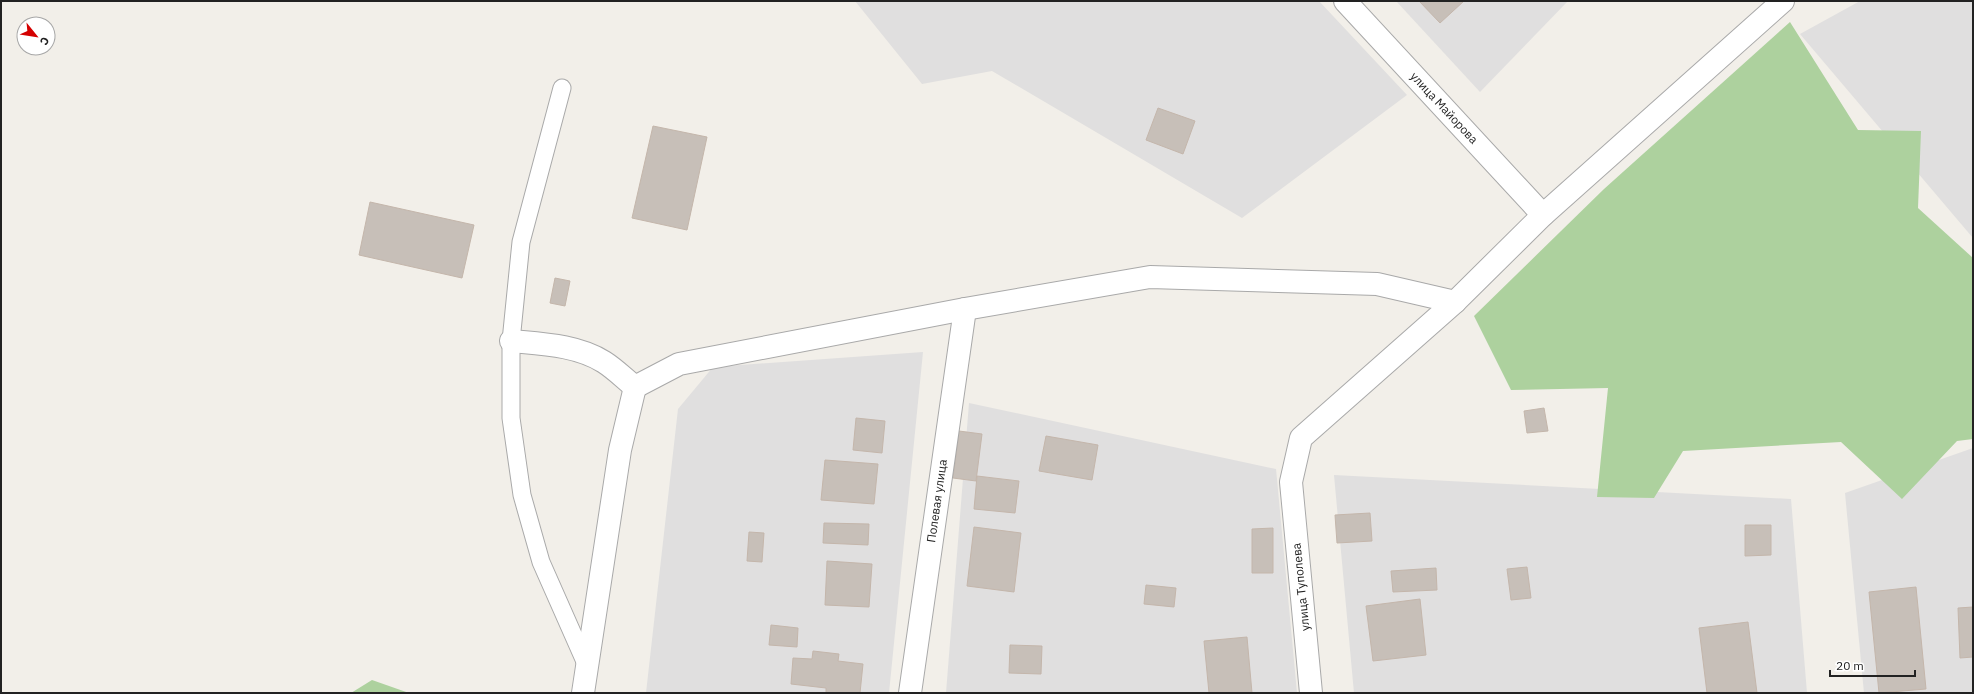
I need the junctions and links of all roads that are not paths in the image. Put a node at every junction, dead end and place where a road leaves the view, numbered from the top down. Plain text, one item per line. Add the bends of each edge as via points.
1 (1345, 1) edge
2 (1783, 1) edge
3 (562, 88) dead end
4 (1543, 215) junction
5 (1455, 302) junction
6 (965, 309) junction
7 (511, 341) junction
8 (635, 388) junction
9 (587, 666) junction
10 (583, 693) edge
11 (910, 693) edge
12 (1312, 693) edge

1 - 4 street, улица Майорова
2 - 4 street, улица Туполева
3 - 7 lane via 521,242
4 - 5 street, улица Туполева
5 - 6 street via 1377,284 1150,277
5 - 12 street, улица Туполева via 1301,438 1291,482
6 - 8 street via 679,364
6 - 11 street, Полевая улица
7 - 8 street via 555,345 587,354 604,362
7 - 9 lane via 511,418 522,496 542,562
8 - 9 street via 620,450
9 - 10 street

